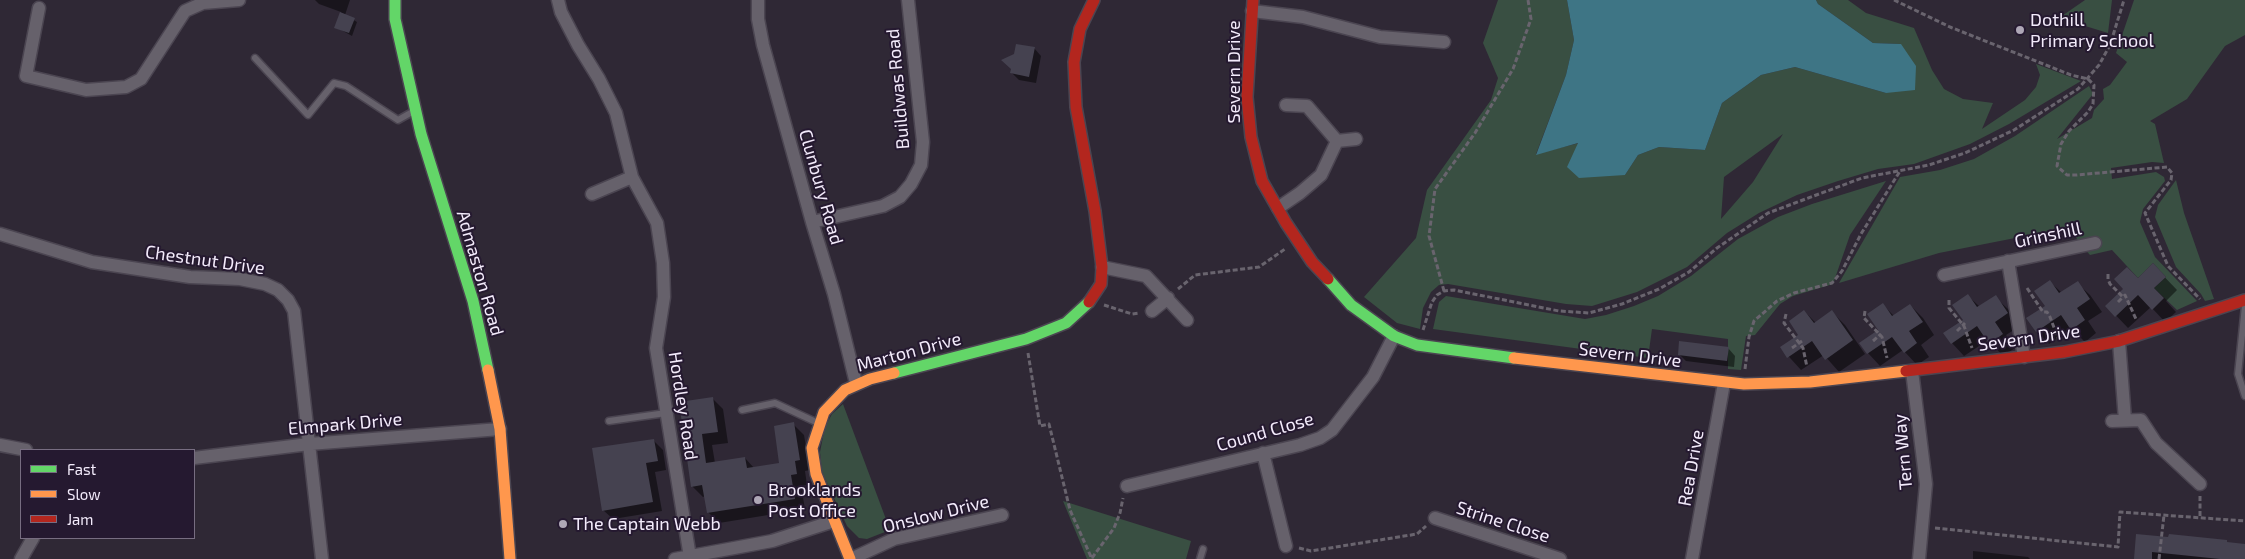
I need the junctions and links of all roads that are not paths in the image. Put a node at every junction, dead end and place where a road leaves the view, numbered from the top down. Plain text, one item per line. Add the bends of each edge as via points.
1 (239, 0) edge
2 (395, 0) edge
3 (558, 0) edge
4 (758, 0) edge
5 (908, 0) edge
6 (1094, 0) edge
7 (1252, 6) edge
8 (39, 8) dead end
9 (1444, 42) dead end
10 (255, 58) dead end
11 (1286, 105) dead end
12 (416, 110) junction
13 (1356, 139) dead end
14 (1338, 142) junction
15 (632, 176) junction
16 (592, 194) dead end
17 (1278, 208) junction
18 (812, 222) junction
19 (0, 234) edge
20 (2095, 243) dead end
21 (2009, 266) junction
22 (1102, 267) junction
23 (1944, 275) dead end
24 (1168, 298) junction
25 (2245, 300) edge
26 (2245, 306) edge
27 (1152, 311) road end
28 (1187, 320) dead end
29 (1394, 336) junction
30 (2119, 341) junction
31 (2024, 357) junction
32 (1912, 371) junction
33 (1724, 383) junction
34 (856, 384) junction
35 (2245, 396) edge
36 (742, 410) dead end
37 (666, 413) junction
38 (609, 421) dead end
39 (819, 423) junction
40 (500, 429) junction
41 (309, 444) junction
42 (0, 445) edge
43 (21, 449) edge
44 (1264, 453) junction
45 (195, 458) edge
46 (2200, 484) road end
47 (1127, 486) road end
48 (1002, 515) dead end
49 (1435, 518) road end
50 (834, 521) junction
51 (32, 539) edge
52 (1286, 546) road end
53 (1203, 549) dead end
54 (690, 557) junction
55 (21, 559) edge
56 (322, 559) edge
57 (510, 559) edge
58 (676, 559) edge
59 (851, 559) edge
60 (1200, 559) edge
61 (1560, 559) edge
62 (1692, 559) edge
63 (1919, 559) edge

1 - 8 street via 203,2 185,11 141,79 126,87 86,90 26,76
2 - 12 street, Admaston Road via 395,19
3 - 15 street, Hordley Road via 561,12 616,113
4 - 18 street, Clunbury Road via 763,45
5 - 18 street, Buildwas Road via 923,142 921,165 900,197 883,206
6 - 22 street, Marton Drive via 1080,30 1074,62 1076,107
7 - 9 street via 1380,37
7 - 17 street, Severn Drive via 1248,97 1251,137 1262,181
10 - 12 lane via 308,115 334,83 346,86 398,120
11 - 14 street via 1307,106
12 - 40 street, Admaston Road via 474,301
13 - 14 street
14 - 17 street via 1321,175
15 - 16 street
15 - 37 street, Hordley Road via 657,223 663,263 664,297 656,348
17 - 29 street, Severn Drive via 1312,262 1351,305
18 - 34 street, Clunbury Road
19 - 41 street, Chestnut Drive via 92,262 190,277 240,279 278,290 294,311
20 - 21 street, Grinshill
21 - 23 street, Grinshill
21 - 31 street, Grinshill
22 - 24 street via 1146,276
22 - 34 street, Marton Drive via 1101,284 1090,301 1066,323 1026,339
24 - 27 street
24 - 28 street
25 - 30 street, Severn Drive
26 - 35 lane via 2238,374
29 - 33 street, Severn Drive via 1417,345
29 - 44 street, Cound Close via 1373,376 1332,430 1320,438
30 - 31 street, Severn Drive
30 - 46 street via 2119,420 2141,420 2156,443
31 - 32 street, Severn Drive
32 - 33 street, Severn Drive via 1810,382
32 - 63 street, Tern Way via 1926,484
33 - 62 street, Rea Drive
34 - 39 street, Marton Drive via 832,402
36 - 39 lane via 775,404
37 - 38 lane
37 - 54 street, Hordley Road
39 - 50 street, Marton Drive via 812,448 816,474
40 - 41 street, Elmpark Drive
40 - 57 street, Admaston Road
41 - 45 street, Elmpark Drive
41 - 56 street, Chestnut Drive
42 - 43 street
44 - 47 street, Cound Close
44 - 52 street
48 - 59 street, Onslow Drive via 894,539
49 - 61 street, Strine Close
50 - 54 street via 772,541
50 - 59 street, Marton Drive
51 - 55 street
53 - 60 lane
54 - 58 street

